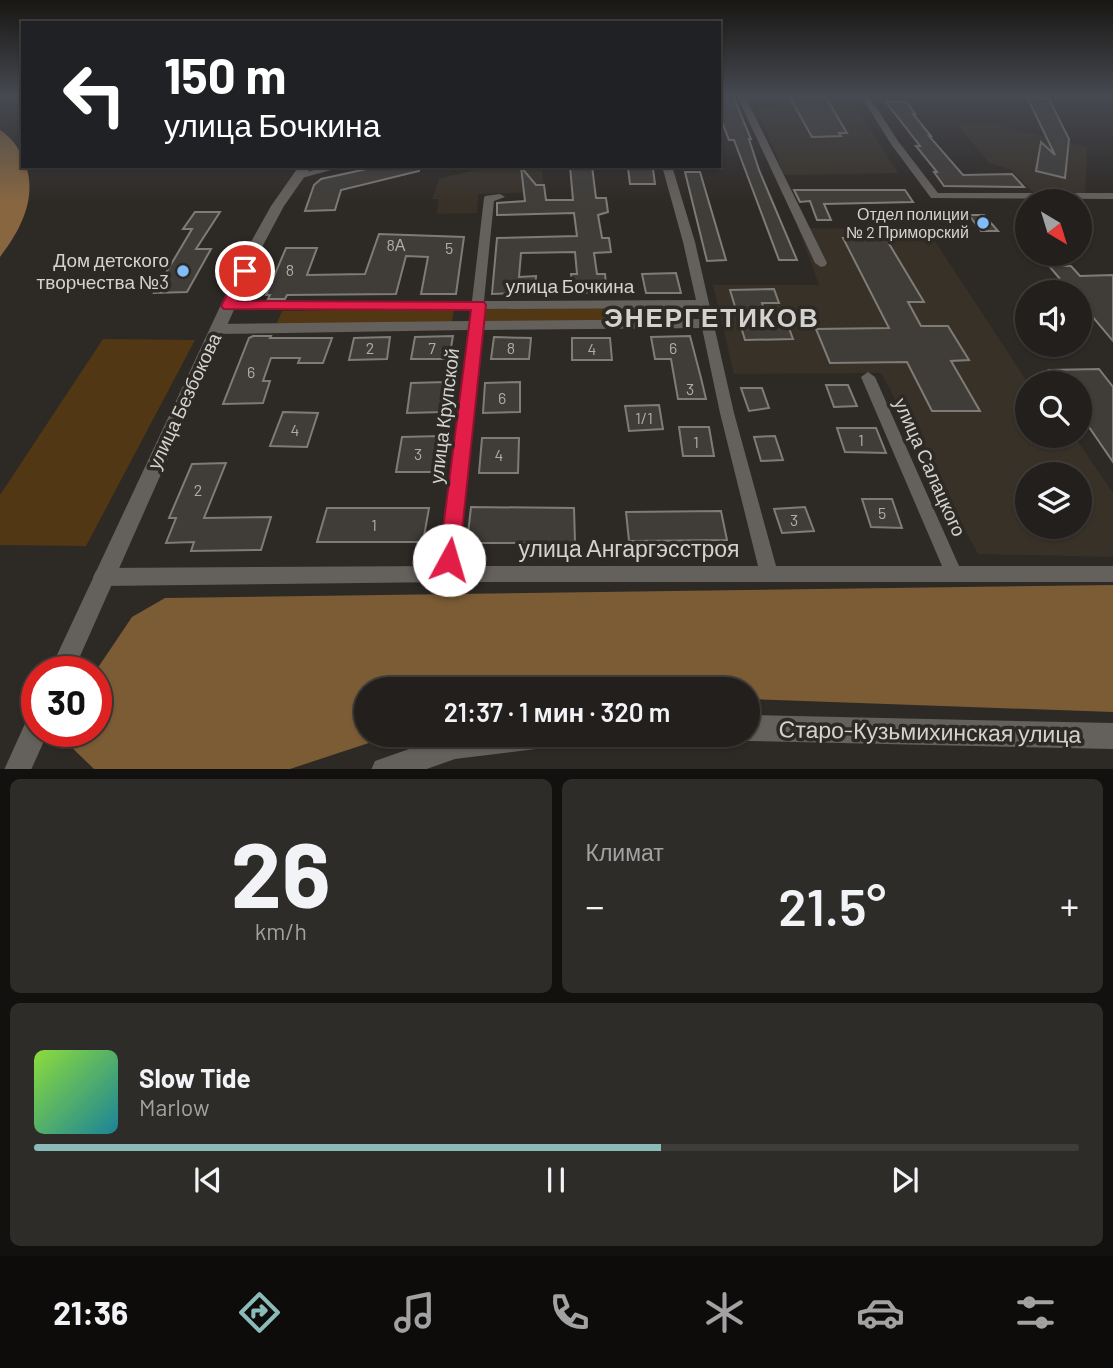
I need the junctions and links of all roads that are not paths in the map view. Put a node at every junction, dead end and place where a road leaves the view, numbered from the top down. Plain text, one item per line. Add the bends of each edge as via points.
1 (758, 132) edge
2 (888, 132) edge
3 (325, 168) edge
4 (668, 168) edge
5 (302, 171) edge
6 (1113, 196) edge
7 (500, 197) dead end
8 (821, 263) dead end
9 (703, 304) junction
10 (479, 305) junction
11 (229, 306) junction
12 (707, 323) junction
13 (477, 324) junction
14 (218, 329) junction
15 (868, 377) dead end
16 (769, 573) junction
17 (448, 574) junction
18 (954, 574) junction
19 (1113, 574) edge
20 (102, 577) junction
21 (68, 656) edge
22 (760, 728) edge
23 (1113, 736) edge
24 (30, 747) edge
25 (452, 747) edge
26 (18, 769) edge
27 (384, 769) edge

1 - 8 street
2 - 6 street via 934,196
3 - 5 street, улица Безбокова
4 - 9 street
5 - 11 main road, улица Безбокова via 284,194
7 - 10 street, улица Крупской via 489,198
9 - 10 street, улица Бочкина
9 - 12 street
10 - 11 street, улица Бочкина
10 - 13 street, улица Крупской
11 - 14 main road, улица Безбокова
12 - 13 street, улица Бочкина
12 - 16 street
13 - 14 street, улица Бочкина
13 - 17 street, улица Крупской
14 - 20 main road, улица Безбокова
15 - 18 street, улица Салацкого
16 - 17 street, улица Ангаргэсстроя
16 - 18 street, улица Ангаргэсстроя
17 - 20 street, улица Ангаргэсстроя
18 - 19 street, улица Ангаргэсстроя
20 - 21 main road, улица Безбокова
22 - 23 main road, Старо-Кузьмихинская улица
24 - 26 main road
25 - 27 main road

